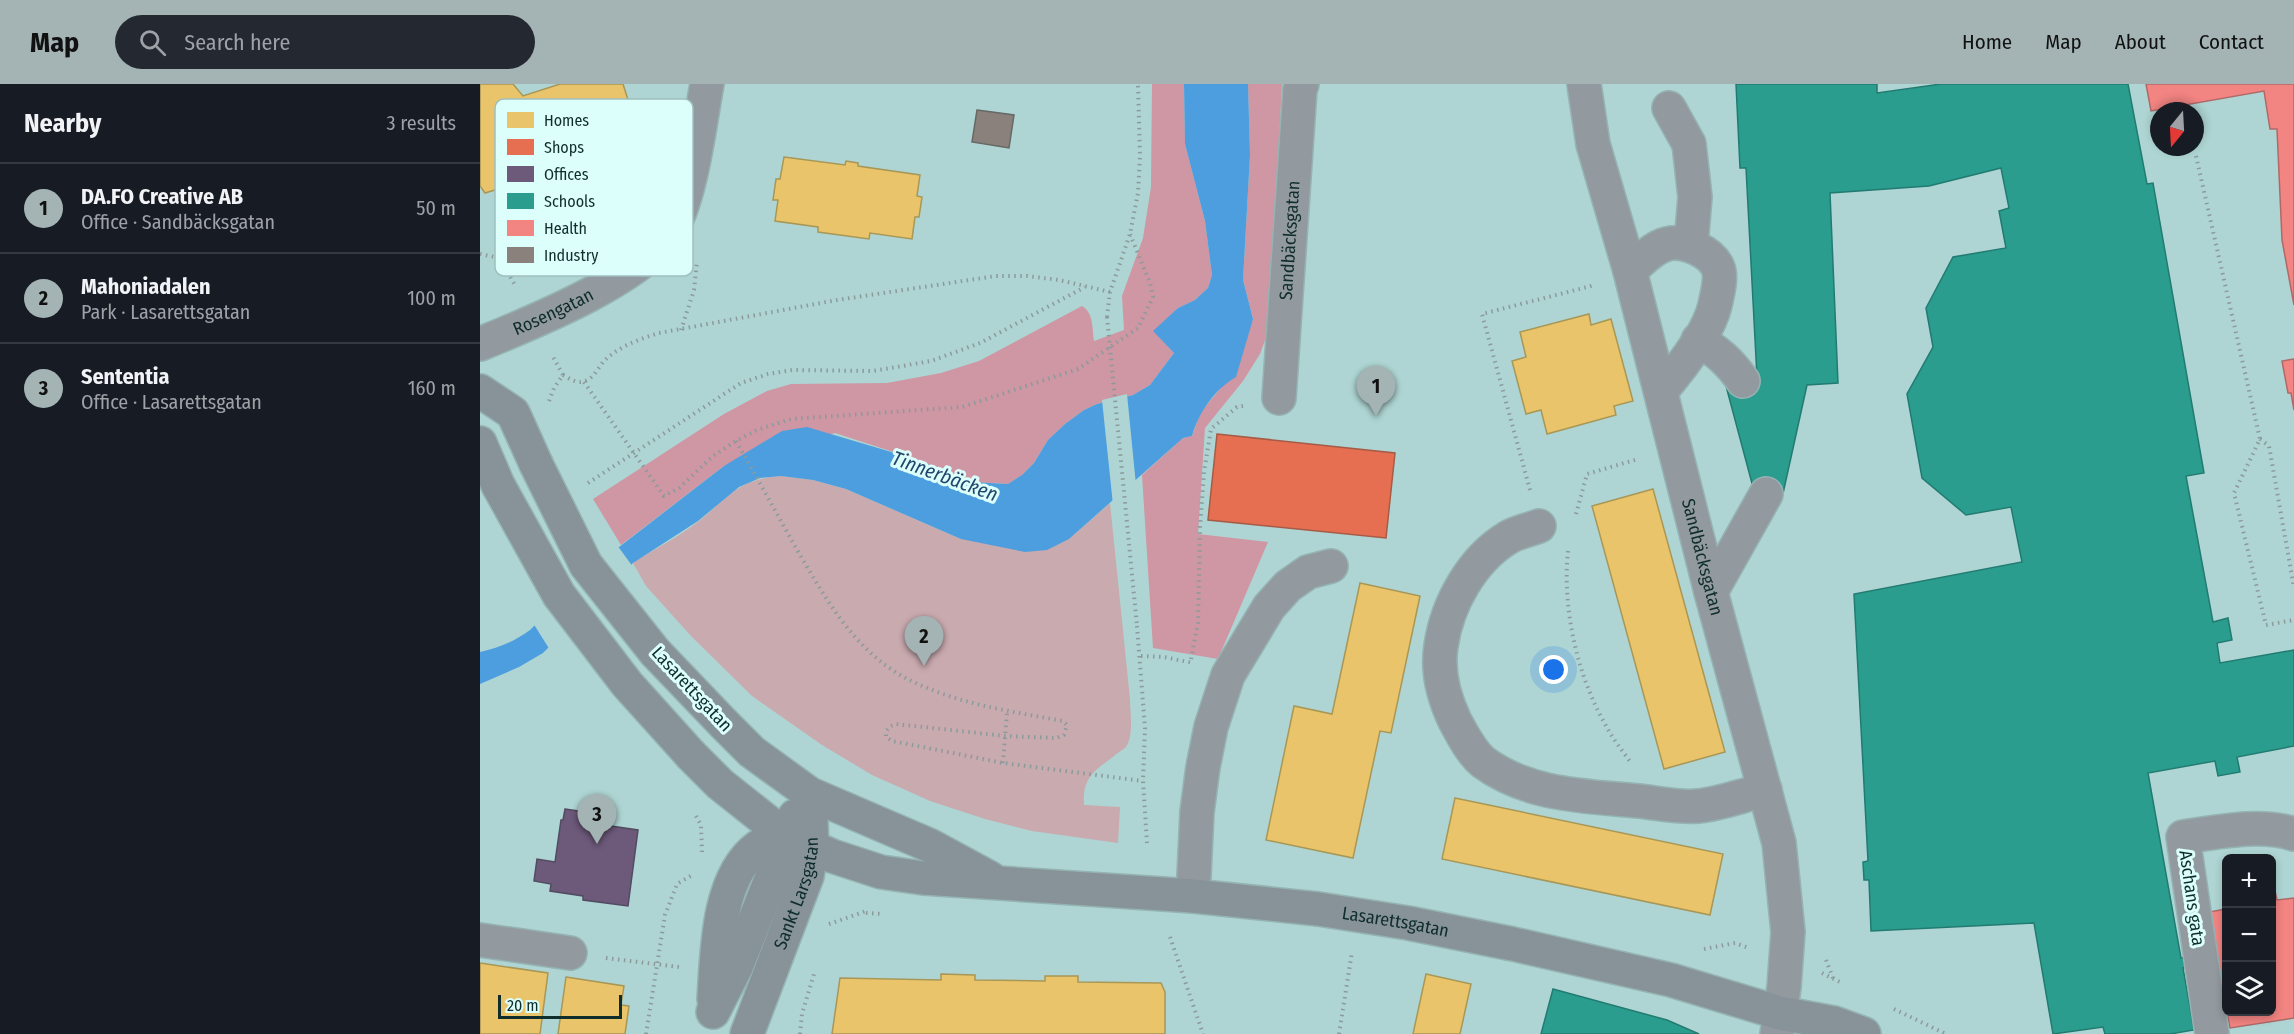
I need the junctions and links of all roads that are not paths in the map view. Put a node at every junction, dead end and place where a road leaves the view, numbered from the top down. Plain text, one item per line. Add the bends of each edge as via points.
1 (706, 84) edge
2 (1302, 84) edge
3 (1584, 84) edge
4 (1669, 108) dead end
5 (693, 155) edge
6 (1691, 245) junction
7 (1630, 271) junction
8 (620, 276) edge
9 (1698, 340) junction
10 (480, 344) edge
11 (1743, 381) dead end
12 (480, 391) edge
13 (1661, 391) junction
14 (1279, 398) road end
15 (480, 443) edge
16 (1766, 494) dead end
17 (1539, 526) road end
18 (1331, 566) dead end
19 (1711, 592) junction
20 (1765, 790) junction
21 (810, 794) junction
22 (783, 834) junction
23 (2294, 834) edge
24 (812, 848) junction
25 (1002, 884) junction
26 (1193, 896) junction
27 (480, 939) edge
28 (570, 953) road end
29 (712, 1023) edge
30 (1779, 1024) edge
31 (747, 1034) edge
32 (1805, 1034) edge
33 (1864, 1034) edge
34 (2212, 1034) edge

1 - 5 street, Rosengatan
2 - 14 street, Sandbäcksgatan
3 - 7 street, Sandbäcksgatan via 1593,144
4 - 6 street via 1689,144 1695,197
6 - 7 street via 1669,243 1653,249
6 - 9 street via 1718,268 1714,308
7 - 13 street, Sandbäcksgatan
8 - 10 street, Rosengatan
9 - 11 street via 1732,364
9 - 13 street
12 - 21 main road, Lasarettsgatan, bridge via 513,413 586,565 655,652 752,752
13 - 19 street, Sandbäcksgatan
15 - 22 main road, Lasarettsgatan, bridge via 498,485 560,596 627,684 720,784
16 - 19 street
17 - 20 street via 1509,537 1484,556 1449,613 1441,647 1441,680 1462,735 1481,760 1538,790 1698,806
18 - 26 street via 1308,572 1288,586 1269,607 1228,675 1203,766
19 - 20 street, Sandbäcksgatan
20 - 30 street, Sandbäcksgatan via 1779,843 1788,932
21 - 22 main road, Sankt Larsgatan
21 - 24 main road, Sankt Larsgatan
21 - 25 main road, Lasarettsgatan via 931,846
22 - 24 main road, Lasarettsgatan
22 - 29 main road, Sankt Larsgatan via 776,867
23 - 34 street, Aschans gata via 2279,829 2183,837
24 - 25 main road, Lasarettsgatan via 880,872
24 - 31 main road, Sankt Larsgatan via 798,903
25 - 26 main road, Lasarettsgatan
26 - 30 main road, Lasarettsgatan via 1318,909 1513,944 1693,986
27 - 28 street
30 - 32 main road, Lasarettsgatan
30 - 33 main road, Lasarettsgatan via 1834,1023

